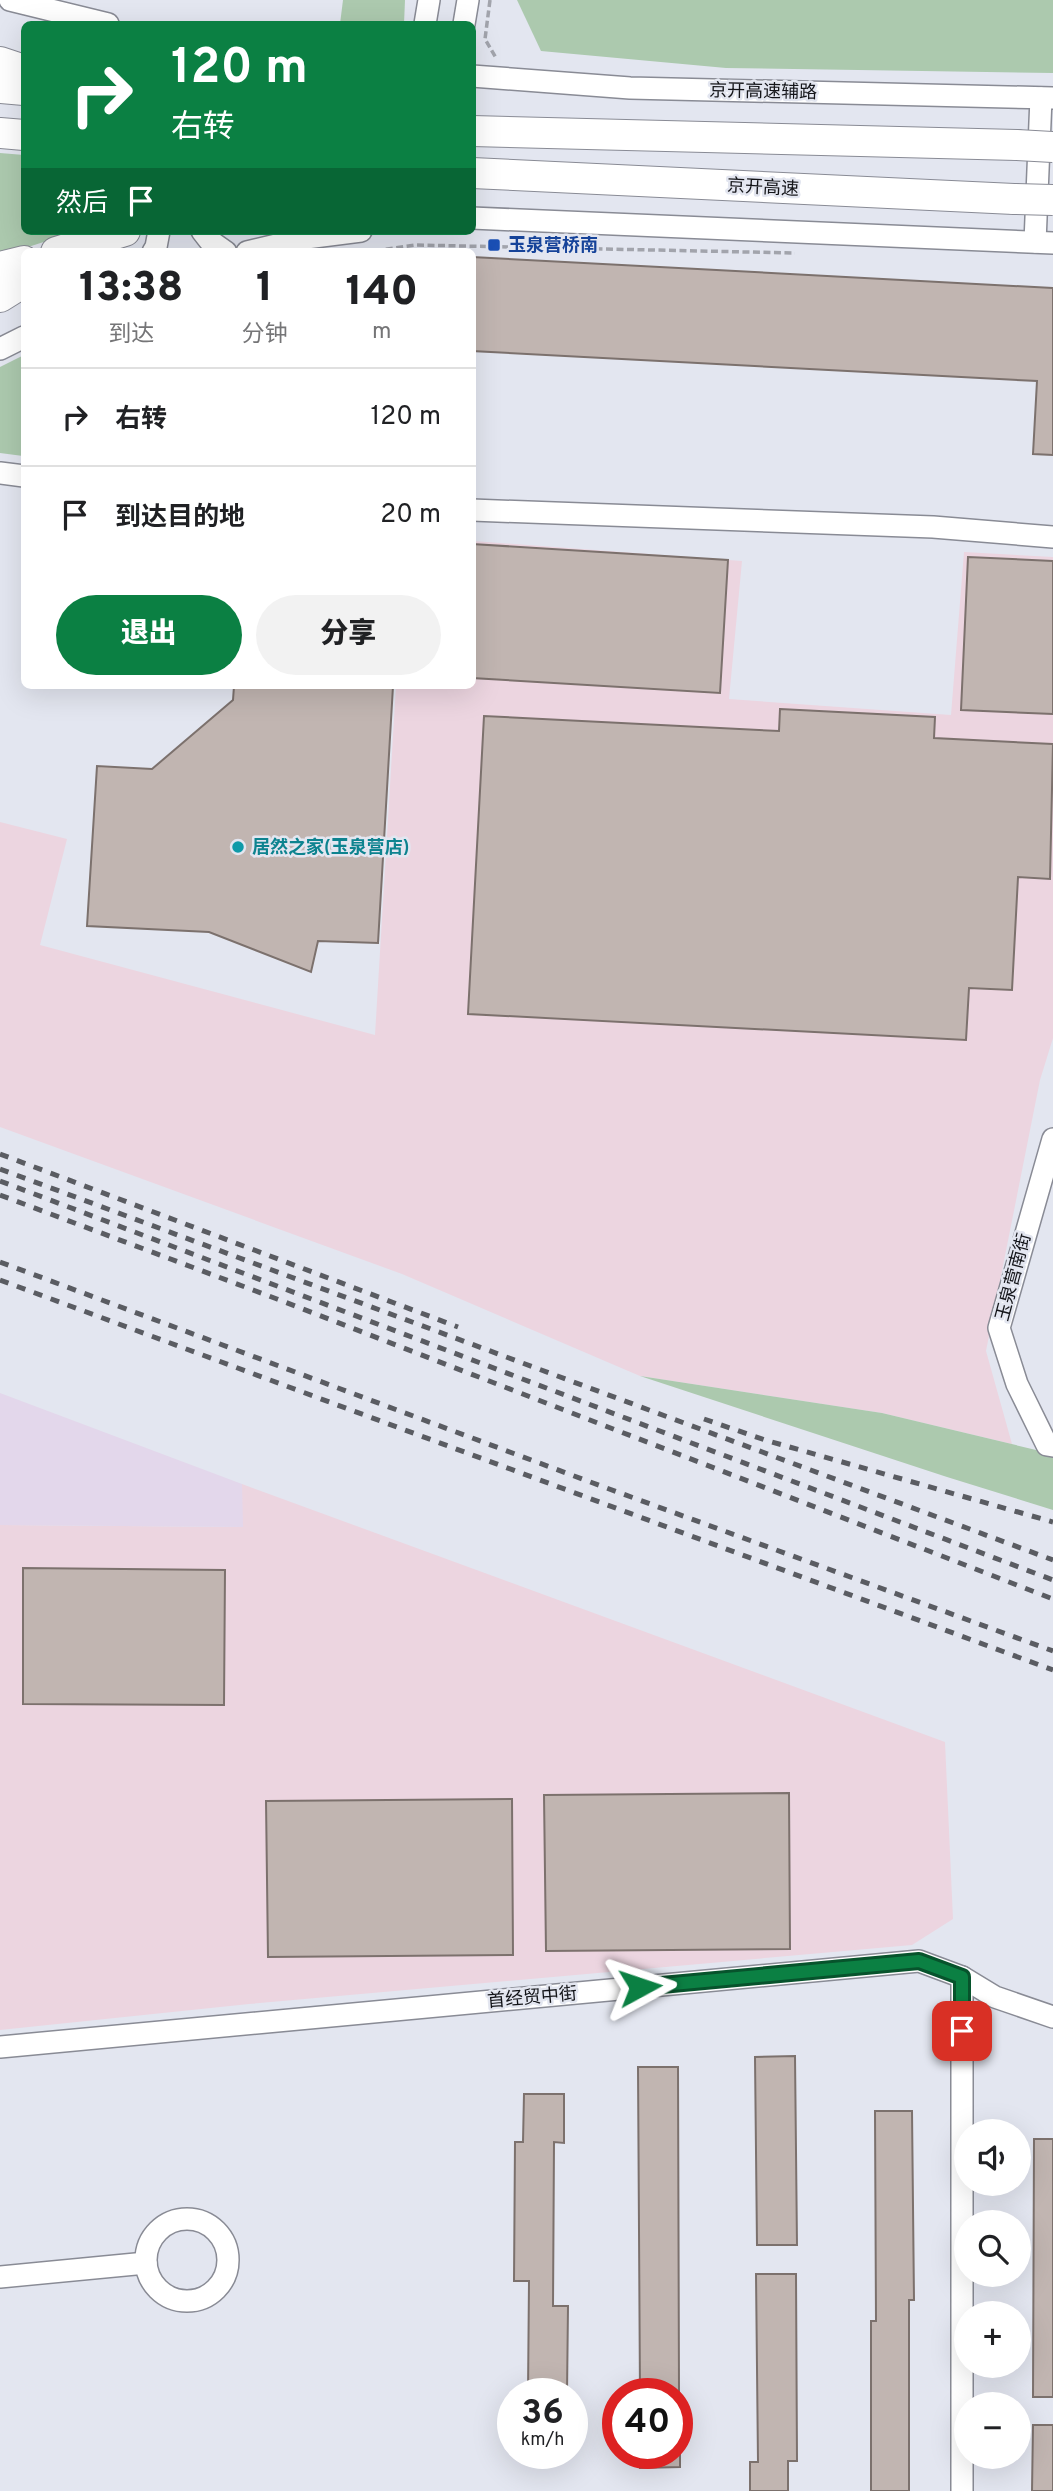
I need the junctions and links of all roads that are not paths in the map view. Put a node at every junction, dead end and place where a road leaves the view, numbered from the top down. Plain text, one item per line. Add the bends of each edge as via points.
1 (10, 0) edge
2 (429, 0) edge
3 (468, 0) edge
4 (96, 21) edge
5 (426, 21) edge
6 (464, 21) edge
7 (0, 62) edge
8 (21, 69) edge
9 (476, 76) edge
10 (0, 88) edge
11 (21, 90) edge
12 (1047, 97) edge
13 (476, 131) edge
14 (0, 133) edge
15 (21, 135) edge
16 (1053, 147) edge
17 (476, 173) edge
18 (1053, 200) edge
19 (476, 218) edge
20 (115, 235) edge
21 (205, 235) edge
22 (330, 235) edge
23 (1044, 243) edge
24 (82, 248) edge
25 (220, 248) edge
26 (264, 248) edge
27 (21, 262) edge
28 (0, 267) edge
29 (21, 284) edge
30 (0, 297) edge
31 (21, 338) edge
32 (0, 349) edge
33 (0, 473) edge
34 (21, 476) edge
35 (476, 510) edge
36 (1053, 537) edge
37 (1053, 1139) edge
38 (1053, 1446) edge
39 (962, 1977) junction
40 (1053, 2017) edge
41 (0, 2047) edge
42 (146, 2263) dead end
43 (0, 2277) edge
44 (962, 2491) edge

1 - 4 street
2 - 5 street
3 - 6 street
7 - 8 highway
9 - 12 street, 京开高速辅路 via 630,88
10 - 11 highway
12 - 23 street
13 - 16 highway, bridge
14 - 15 highway
17 - 18 highway, 京开高速, bridge
19 - 23 street
20 - 24 highway
21 - 25 street
22 - 26 street
27 - 28 highway
29 - 30 highway
31 - 32 street
33 - 34 street
35 - 36 street via 933,527
37 - 38 street, 玉泉营南街 via 999,1328 1017,1384 1046,1445
39 - 40 street, 首经贸中街 via 995,1997
39 - 41 street, 首经贸中街 via 919,1961
39 - 44 street
42 - 43 street

